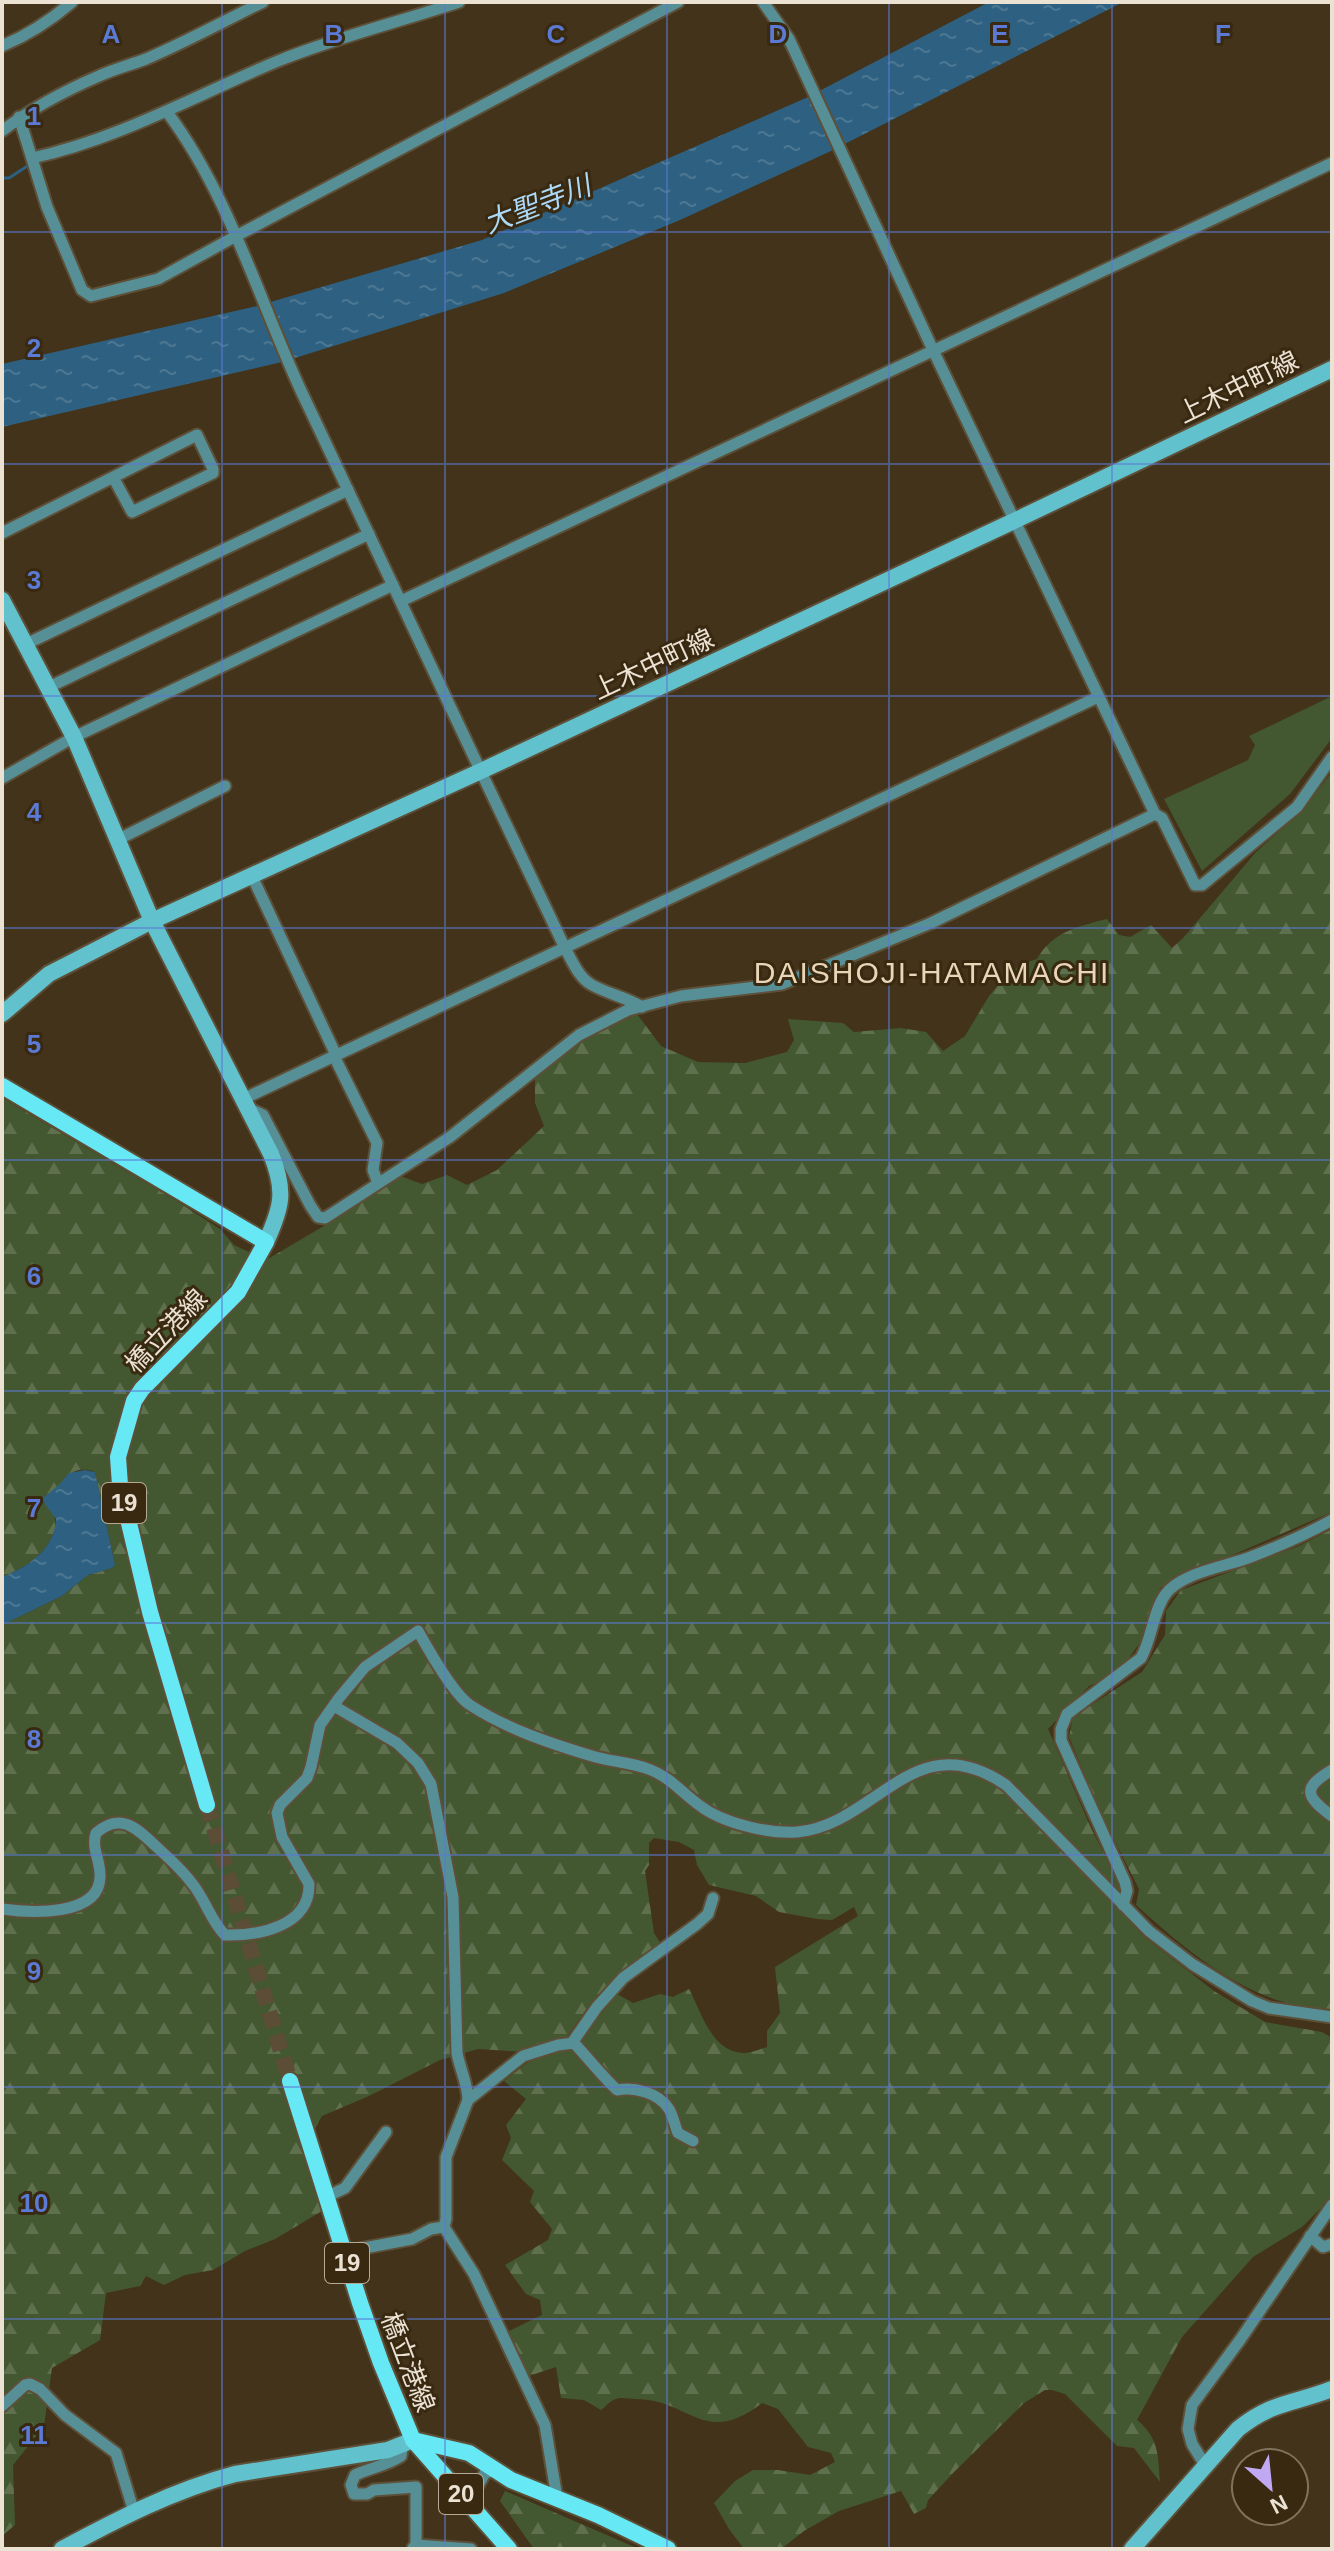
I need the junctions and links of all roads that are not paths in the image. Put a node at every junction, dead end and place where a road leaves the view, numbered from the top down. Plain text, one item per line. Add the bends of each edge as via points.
1 (71, 2) edge
2 (263, 2) edge
3 (459, 2) edge
4 (678, 2) edge
5 (763, 2) edge
6 (2, 46) edge
7 (167, 112) junction
8 (19, 117) junction
9 (2, 131) edge
10 (32, 158) junction
11 (1332, 163) edge
12 (236, 236) junction
13 (933, 350) junction
14 (1332, 369) edge
15 (113, 477) junction
16 (348, 490) junction
17 (1016, 520) junction
18 (2, 533) edge
19 (369, 534) junction
20 (393, 585) junction
21 (2, 600) edge
22 (401, 601) junction
23 (26, 644) junction
24 (49, 687) junction
25 (1098, 697) junction
26 (74, 737) junction
27 (1332, 757) edge
28 (481, 771) junction
29 (2, 778) edge
30 (225, 786) dead end
31 (1155, 814) junction
32 (117, 840) junction
33 (251, 874) junction
34 (152, 921) junction
35 (565, 948) junction
36 (642, 1007) junction
37 (2, 1014) edge
38 (335, 1056) junction
39 (2, 1086) edge
40 (245, 1103) junction
41 (378, 1183) junction
42 (266, 1242) junction
43 (1332, 1520) edge
44 (334, 1706) junction
45 (1332, 1770) edge
46 (207, 1805) tunnel mouth
47 (1332, 1816) edge
48 (713, 1898) dead end
49 (1123, 1905) junction
50 (2, 1909) edge
51 (1332, 2017) edge
52 (572, 2043) junction
53 (290, 2081) tunnel mouth
54 (468, 2100) junction
55 (386, 2132) dead end
56 (693, 2141) dead end
57 (326, 2197) junction
58 (1332, 2205) edge
59 (444, 2227) junction
60 (1310, 2236) junction
61 (1332, 2244) edge
62 (343, 2252) junction
63 (1332, 2389) edge
64 (2, 2406) edge
65 (408, 2442) junction
66 (1205, 2465) junction
67 (494, 2471) junction
68 (557, 2498) junction
69 (472, 2507) junction
70 (134, 2512) junction
71 (414, 2547) edge
72 (62, 2549) edge
73 (471, 2549) edge
74 (509, 2549) edge
75 (668, 2549) edge
76 (1132, 2549) edge

1 - 6 street
2 - 8 street
3 - 7 street via 280,60
4 - 12 street
5 - 13 street via 804,69
7 - 10 street
7 - 12 street via 201,162
8 - 9 street
8 - 10 street
10 - 12 street via 53,223 82,290 91,296 158,279
11 - 13 street
12 - 16 street
13 - 17 street
13 - 22 street
14 - 17 main road, 上木中町線
15 - 15 street via 197,435 213,469 132,512
15 - 18 street
16 - 19 street
16 - 23 street
17 - 25 street
17 - 28 main road, 上木中町線
19 - 20 street
19 - 24 street
20 - 22 street
20 - 26 street
21 - 23 main road
22 - 28 street
23 - 24 main road
24 - 26 main road
25 - 31 street
25 - 35 street
26 - 29 street
26 - 32 main road
27 - 31 street via 1297,807 1202,885 1195,885 1162,818
28 - 33 main road, 上木中町線
28 - 35 street
30 - 32 street
31 - 36 street via 931,923 782,984 681,996
32 - 34 main road
33 - 34 main road, 上木中町線
33 - 38 street
34 - 37 main road, 上木中町線 via 49,974
34 - 40 main road
35 - 36 street via 589,984
35 - 38 street
36 - 41 street via 579,1035 450,1137
38 - 40 street
38 - 41 street via 377,1143 373,1170
39 - 42 main road
40 - 41 street via 263,1115 318,1217 332,1215
40 - 42 main road via 281,1181 280,1209
42 - 46 main road, 橋立港線 / 19 via 238,1292 142,1389 118,1457 150,1612
43 - 49 street via 1172,1586 1161,1601 1141,1658 1067,1714 1061,1740 1125,1882
44 - 49 street via 365,1667 418,1631 458,1693 489,1717 591,1756 641,1766 677,1785 701,1807 743,1825 787,1832 813,1829 917,1771 942,1766 980,1769 1015,1793
44 - 50 street via 320,1725 307,1778 277,1813 282,1837 309,1884 304,1903 283,1925 225,1935 192,1882 143,1833 114,1823 96,1833 94,1851 101,1874 85,1902 70,1909
44 - 54 street via 397,1743 431,1784 453,1897 457,2053
45 - 47 street via 1311,1785 1317,1806
48 - 52 street via 708,1914 697,1924 607,1994
49 - 51 street via 1192,1964 1252,2001 1283,2012
52 - 54 street via 523,2056
52 - 56 street via 617,2090 640,2090 663,2102 678,2133
53 - 57 main road, 橋立港線 / 19
54 - 59 street via 446,2157
55 - 57 street via 345,2188
57 - 62 main road, 橋立港線 / 19
58 - 60 street
59 - 62 street
59 - 68 street via 474,2274 545,2425
60 - 61 street via 1323,2247
60 - 66 street via 1192,2405 1188,2429
62 - 65 main road, 橋立港線 / 19
63 - 66 main road via 1253,2417
64 - 70 street via 25,2385 40,2389 116,2453
65 - 67 main road, 橋立港線 via 469,2453
65 - 69 main road, 20
65 - 70 main road via 388,2450 235,2474 189,2487
65 - 71 street via 392,2463 355,2475 351,2485 354,2494 416,2487
66 - 76 main road
67 - 68 main road, 橋立港線
67 - 69 street via 485,2473
68 - 75 main road, 橋立港線
69 - 74 main road, 20
70 - 72 main road
71 - 73 street

